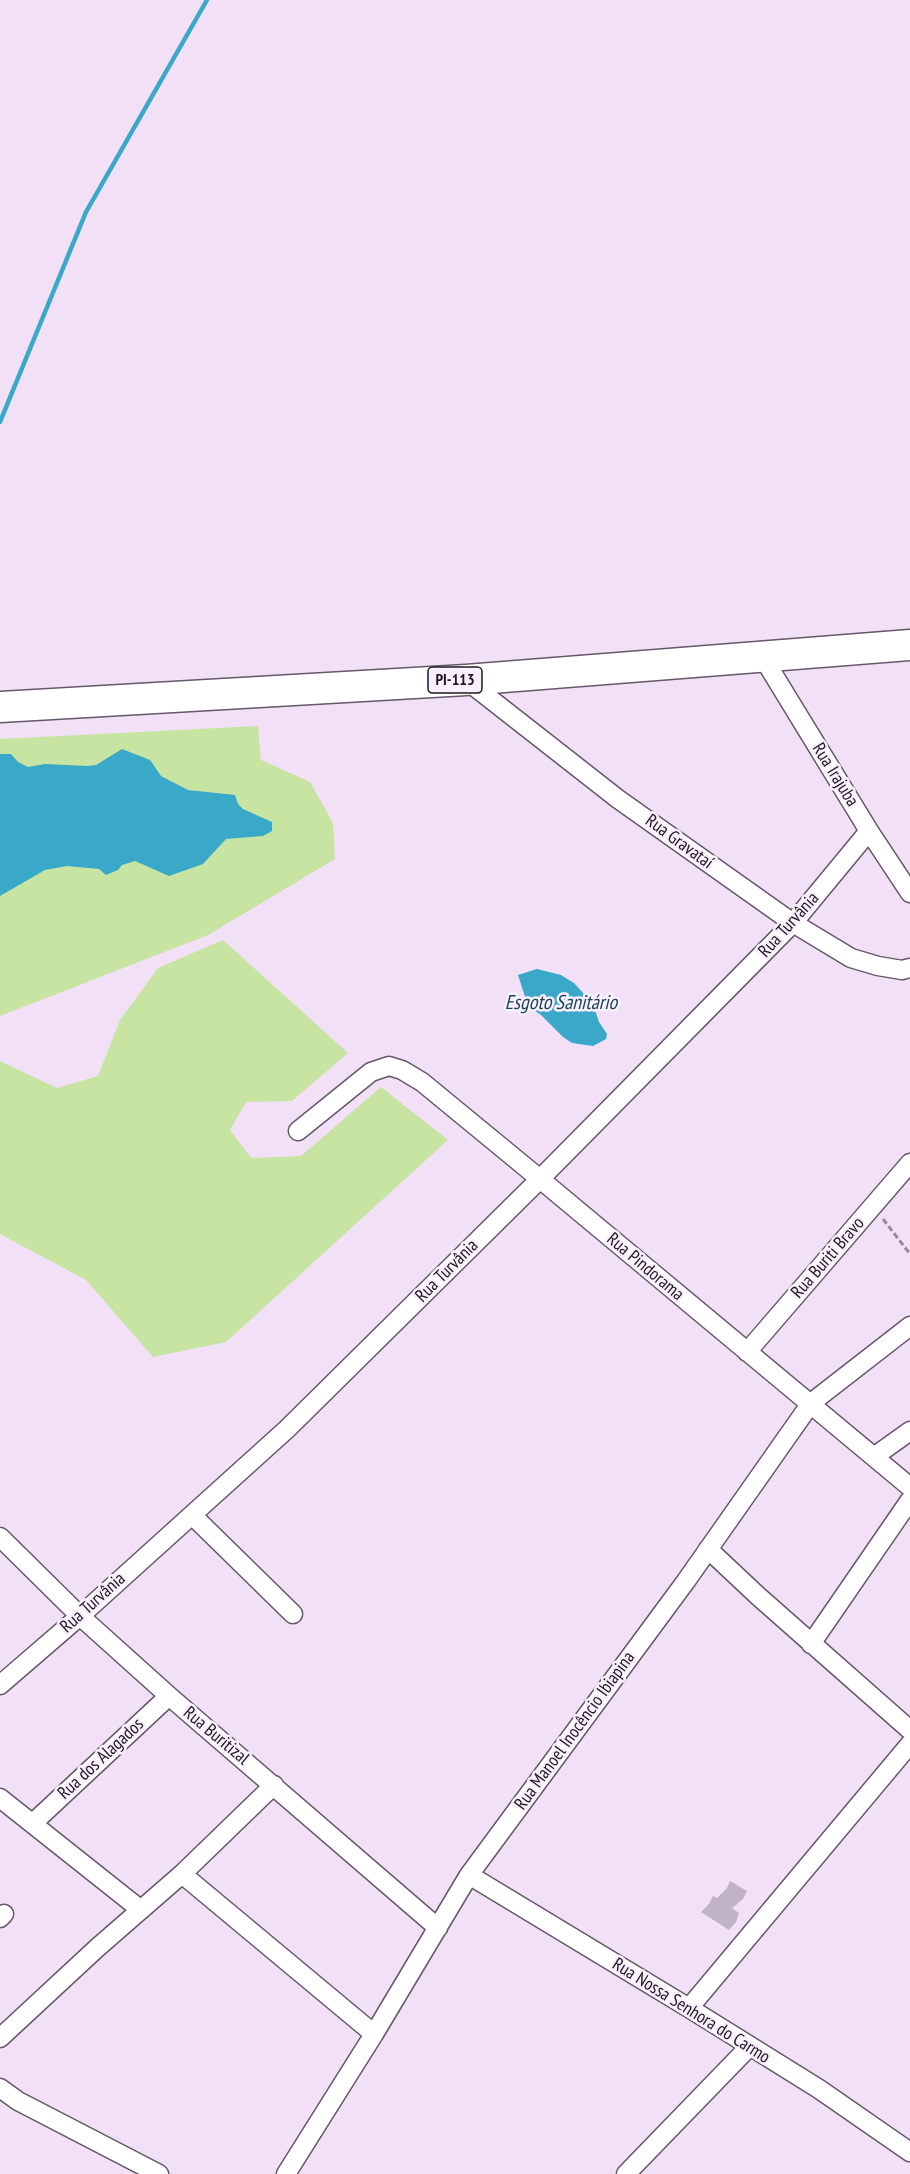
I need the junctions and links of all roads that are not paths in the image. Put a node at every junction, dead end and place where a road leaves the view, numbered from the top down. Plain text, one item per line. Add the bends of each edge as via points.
1 (910, 645) edge
2 (762, 656) junction
3 (466, 680) junction
4 (0, 707) edge
5 (869, 831) junction
6 (910, 893) edge
7 (793, 923) junction
8 (910, 968) edge
9 (298, 1131) dead end
10 (910, 1163) edge
11 (540, 1179) junction
12 (910, 1326) edge
13 (747, 1352) junction
14 (811, 1403) junction
15 (910, 1431) edge
16 (875, 1456) junction
17 (910, 1487) edge
18 (910, 1500) edge
19 (192, 1515) junction
20 (0, 1537) edge
21 (708, 1549) junction
22 (293, 1614) dead end
23 (80, 1616) junction
24 (811, 1644) junction
25 (0, 1685) edge
26 (169, 1696) junction
27 (910, 1730) edge
28 (910, 1744) edge
29 (274, 1785) junction
30 (0, 1798) edge
31 (33, 1823) junction
32 (182, 1874) junction
33 (469, 1875) junction
34 (141, 1910) junction
35 (438, 1928) junction
36 (689, 2008) junction
37 (375, 2034) junction
38 (0, 2038) edge
39 (749, 2047) junction
40 (0, 2088) edge
41 (910, 2152) edge
42 (159, 2174) edge
43 (286, 2174) edge
44 (626, 2174) edge

1 - 2 main road, PI-113
2 - 3 main road, PI-113
2 - 5 street, Rua Irajuba
3 - 4 main road, PI-113
3 - 7 street, Rua Gravataí via 618,799
5 - 6 street, Rua Irajuba
5 - 7 street, Rua Turvânia
7 - 8 street, Rua Gravataí via 851,958 902,970
7 - 11 street, Rua Turvânia
9 - 11 street, Rua Pindorama via 371,1072 389,1066 422,1082
10 - 13 street, Rua Buriti Bravo
11 - 13 street, Rua Pindorama
11 - 19 street, Rua Turvânia via 287,1429
12 - 14 street, Rua Manoel Inocêncio Ibiapina
13 - 14 street, Rua Pindorama
14 - 16 street, Rua Pindorama
14 - 21 street, Rua Manoel Inocêncio Ibiapina
15 - 16 street
16 - 17 street, Rua Pindorama
18 - 24 street
19 - 22 street
19 - 23 street, Rua Turvânia
20 - 23 street, Rua Buritizal
21 - 24 street
21 - 33 street, Rua Manoel Inocêncio Ibiapina
23 - 25 street, Rua Turvânia
23 - 26 street, Rua Buritizal
24 - 27 street
26 - 29 street, Rua Buritizal
26 - 31 street, Rua dos Alagados
28 - 36 street
29 - 32 street
29 - 35 street, Rua Buritizal
30 - 31 street
31 - 34 street
32 - 34 street
32 - 37 street
33 - 35 street, Rua Manoel Inocêncio Ibiapina
33 - 36 street, Rua Nossa Senhora do Carmo
34 - 38 street
35 - 37 street, Rua Manoel Inocêncio Ibiapina
36 - 39 street, Rua Nossa Senhora do Carmo
37 - 43 street, Rua Manoel Inocêncio Ibiapina
39 - 41 street, Rua Nossa Senhora do Carmo via 819,2089
39 - 44 street
40 - 42 street

